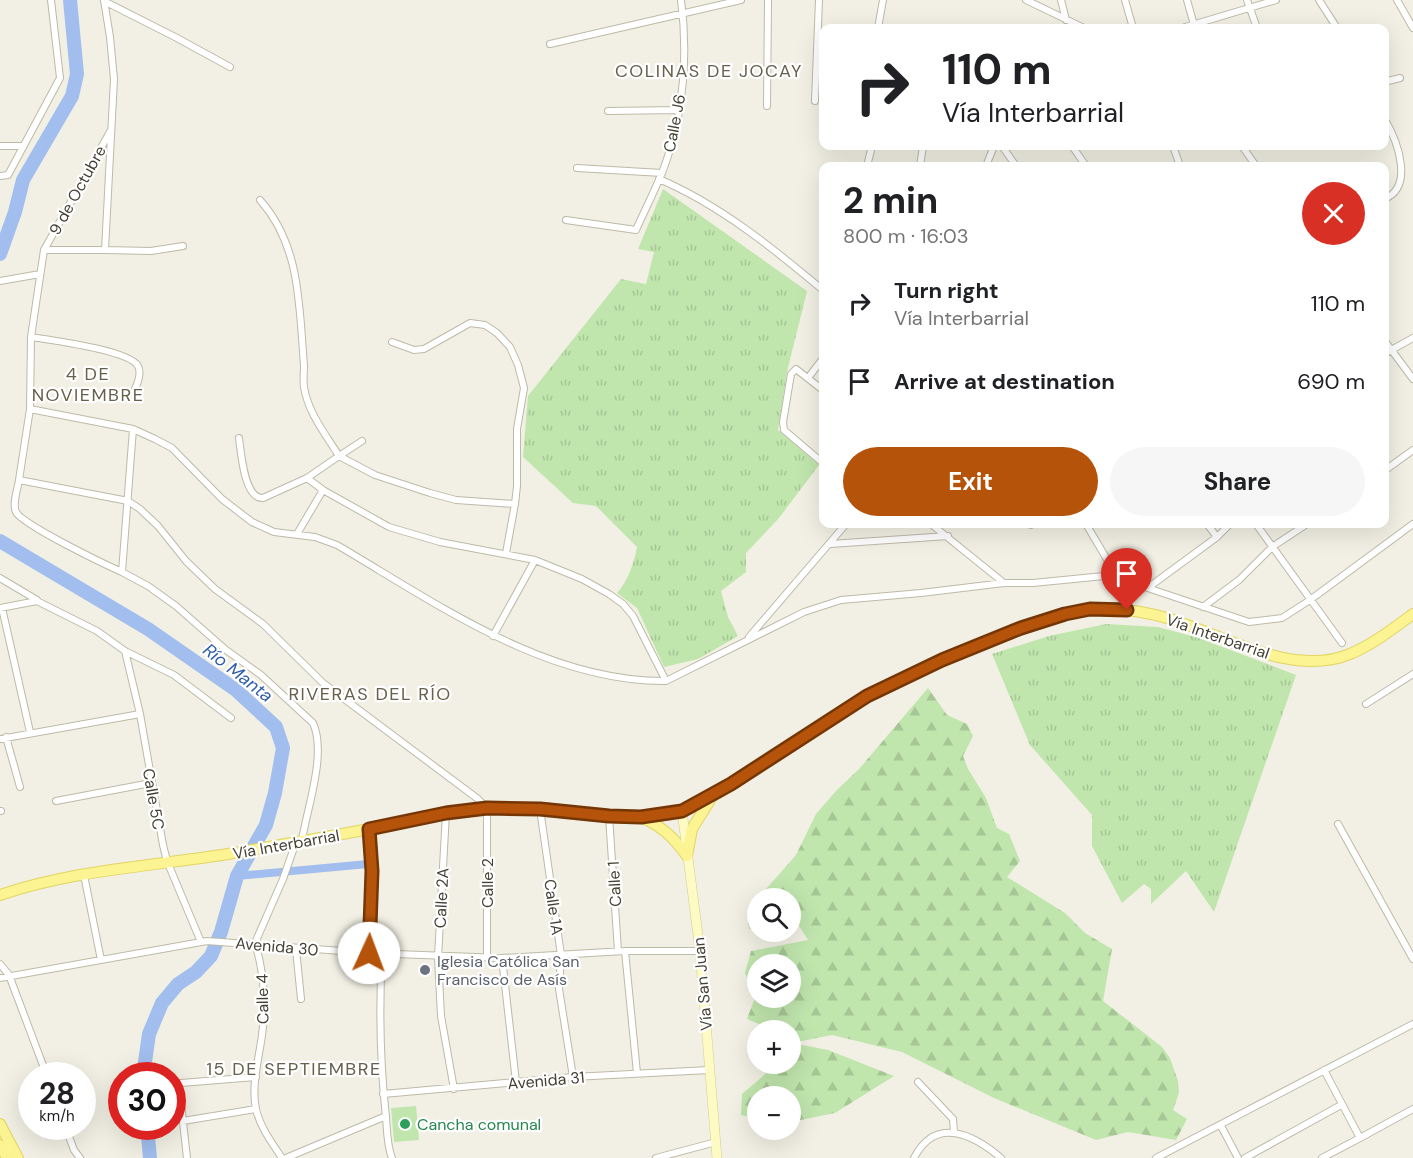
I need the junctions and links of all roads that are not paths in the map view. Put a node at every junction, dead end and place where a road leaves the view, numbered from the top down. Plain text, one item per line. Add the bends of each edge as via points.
1 (51, 0) edge
2 (104, 0) edge
3 (681, 0) edge
4 (741, 0) edge
5 (768, 0) edge
6 (819, 0) edge
7 (883, 0) edge
8 (1026, 0) edge
9 (1061, 0) edge
10 (1125, 0) edge
11 (1187, 0) edge
12 (1247, 0) edge
13 (1276, 0) edge
14 (1319, 0) edge
15 (1398, 0) edge
16 (1249, 8) junction
17 (683, 12) junction
18 (1066, 20) junction
19 (879, 24) edge
20 (1075, 24) edge
21 (1132, 24) edge
22 (1194, 24) edge
23 (1197, 24) edge
24 (1255, 24) edge
25 (1335, 24) edge
26 (1413, 28) edge
27 (550, 44) dead end
28 (230, 68) dead end
29 (1400, 78) dead end
30 (1389, 81) edge
31 (815, 101) dead end
32 (767, 106) dead end
33 (679, 110) junction
34 (608, 111) dead end
35 (1389, 128) edge
36 (111, 130) junction
37 (0, 146) edge
38 (22, 146) junction
39 (1408, 164) dead end
40 (577, 168) dead end
41 (0, 176) edge
42 (661, 176) junction
43 (1405, 191) dead end
44 (1389, 198) edge
45 (260, 200) dead end
46 (566, 220) dead end
47 (183, 246) dead end
48 (44, 250) junction
49 (105, 250) junction
50 (40, 274) junction
51 (0, 281) edge
52 (819, 287) edge
53 (31, 338) junction
54 (1413, 338) edge
55 (392, 342) dead end
56 (1389, 351) edge
57 (1389, 353) edge
58 (819, 364) edge
59 (808, 378) junction
60 (1413, 379) edge
61 (819, 388) edge
62 (134, 392) dead end
63 (30, 409) junction
64 (133, 429) junction
65 (239, 438) dead end
66 (362, 441) dead end
67 (1413, 450) edge
68 (339, 456) junction
69 (819, 460) edge
70 (1389, 467) edge
71 (307, 478) junction
72 (19, 480) junction
73 (323, 489) junction
74 (129, 501) junction
75 (515, 504) junction
76 (1413, 524) edge
77 (843, 528) edge
78 (937, 528) edge
79 (1088, 528) edge
80 (1210, 528) edge
81 (1226, 528) edge
82 (1259, 528) edge
83 (1301, 528) edge
84 (297, 534) junction
85 (948, 536) junction
86 (1217, 537) junction
87 (830, 544) junction
88 (1272, 547) junction
89 (506, 553) junction
90 (535, 560) junction
91 (122, 572) junction
92 (0, 578) edge
93 (1118, 578) junction
94 (1004, 583) junction
95 (1149, 587) junction
96 (1310, 600) junction
97 (37, 601) junction
98 (1203, 607) junction
99 (1, 608) edge
100 (1413, 614) edge
101 (493, 636) junction
102 (747, 639) junction
103 (1342, 643) dead end
104 (126, 651) junction
105 (1413, 674) edge
106 (666, 681) junction
107 (1366, 704) dead end
108 (140, 714) junction
109 (231, 718) dead end
110 (30, 732) junction
111 (3, 738) edge
112 (151, 783) junction
113 (20, 787) dead end
114 (714, 795) junction
115 (56, 801) dead end
116 (487, 808) junction
117 (540, 809) junction
118 (682, 811) junction
119 (446, 813) junction
120 (609, 816) junction
121 (641, 817) junction
122 (1338, 824) dead end
123 (369, 829) junction
124 (296, 841) junction
125 (687, 856) junction
126 (167, 861) junction
127 (84, 875) junction
128 (24, 886) junction
129 (0, 887) edge
130 (0, 895) edge
131 (204, 941) junction
132 (255, 943) junction
133 (296, 949) junction
134 (621, 951) junction
135 (700, 951) junction
136 (369, 953) junction
137 (381, 953) junction
138 (561, 955) junction
139 (438, 957) junction
140 (487, 958) junction
141 (502, 958) junction
142 (1413, 959) edge
143 (101, 960) junction
144 (0, 964) edge
145 (9, 975) junction
146 (0, 978) edge
147 (301, 999) dead end
148 (1413, 1024) edge
149 (43, 1062) edge
150 (1324, 1070) junction
151 (709, 1071) junction
152 (637, 1073) junction
153 (256, 1077) junction
154 (573, 1077) junction
155 (186, 1082) edge
156 (516, 1082) junction
157 (918, 1082) dead end
158 (454, 1089) junction
159 (383, 1094) junction
160 (1341, 1104) junction
161 (256, 1109) junction
162 (1413, 1109) edge
163 (386, 1116) junction
164 (186, 1121) edge
165 (0, 1124) edge
166 (1221, 1126) junction
167 (954, 1132) junction
168 (1360, 1137) junction
169 (70, 1140) edge
170 (185, 1140) edge
171 (716, 1142) junction
172 (0, 1146) edge
173 (7, 1158) edge
174 (18, 1158) edge
175 (80, 1158) edge
176 (187, 1158) edge
177 (284, 1158) edge
178 (392, 1158) edge
179 (656, 1158) edge
180 (717, 1158) edge
181 (914, 1158) edge
182 (1001, 1158) edge
183 (1156, 1158) edge
184 (1238, 1158) edge
185 (1245, 1158) edge
186 (1322, 1158) edge

1 - 38 street via 60,78
2 - 28 street
2 - 36 street, 9 de Octubre via 114,80
3 - 17 street, Calle J6
4 - 17 street
5 - 32 street
6 - 31 street
7 - 19 street
8 - 18 street
9 - 18 street
10 - 21 street
11 - 22 street
12 - 16 street
13 - 16 street
14 - 25 street
15 - 26 street
16 - 23 street
16 - 24 street
17 - 27 street
17 - 33 street, Calle J6
18 - 20 street
29 - 30 street
33 - 34 street
33 - 42 street, Calle J6
35 - 39 street
36 - 48 street, 9 de Octubre
36 - 49 street, 9 de Octubre
37 - 38 street
38 - 41 street via 8,176
40 - 42 street
42 - 46 street, Calle J6 via 636,230
42 - 52 street via 755,236
43 - 44 street
45 - 68 street via 278,223 295,267 304,388 311,411
47 - 49 street via 151,251
48 - 49 street, 9 de Octubre
48 - 50 street
50 - 51 street
50 - 53 street
53 - 62 street via 89,346 133,360 140,374
53 - 63 street
54 - 56 street
55 - 75 street via 414,350 424,349 470,323 485,325 510,347 524,388 517,429
57 - 60 street
58 - 59 street
59 - 61 street
59 - 69 street via 796,369 791,374 783,427
63 - 64 street
63 - 72 street
64 - 74 street
64 - 84 street via 172,448 222,499 252,522 274,532
65 - 71 street via 244,472 258,498
66 - 68 street
67 - 70 street
68 - 71 street
68 - 75 street via 375,475 430,493 456,500
71 - 73 street
72 - 74 street
72 - 91 street via 15,508 19,516
73 - 84 street
73 - 89 street via 389,526 441,542
74 - 91 street
74 - 116 street via 158,526 215,589 263,624 323,683
75 - 89 street
76 - 96 street
77 - 87 street
78 - 85 street
79 - 93 street
80 - 86 street
81 - 86 street
82 - 88 street
83 - 88 street
84 - 101 street via 337,545
85 - 87 street
85 - 94 street
86 - 95 street
87 - 102 street
88 - 96 street
88 - 98 street via 1239,580
89 - 90 street
90 - 101 street
90 - 106 street via 582,579 623,604 640,628
91 - 124 street via 176,606 313,723 317,749 314,777
92 - 97 street
93 - 94 street
93 - 95 street
94 - 102 street via 841,600 804,612
95 - 98 street
96 - 98 street via 1282,618 1249,622
96 - 103 street
97 - 99 street
97 - 104 street via 97,630
99 - 110 street
100 - 114 main road, Vía Interbarrial via 1350,654 1320,661 1285,659 1141,611 1090,609 1065,614 981,643 867,696
101 - 106 street via 593,672
102 - 106 street
104 - 108 street, Calle 5C
104 - 109 street via 174,675
105 - 107 street
108 - 110 street
108 - 112 street, Calle 5C
110 - 111 street
111 - 113 street
112 - 115 street
112 - 126 street, Calle 5C
114 - 118 main road, Vía Interbarrial
114 - 125 main road via 692,829
116 - 117 main road, Vía Interbarrial
116 - 119 main road, Vía Interbarrial
116 - 140 street, Calle 2
117 - 120 main road, Vía Interbarrial
117 - 138 street, Calle 1A
118 - 121 main road, Vía Interbarrial
118 - 125 street, Vía San Juan
119 - 123 main road, Vía Interbarrial
119 - 139 street, Calle 2A
120 - 121 main road, Vía Interbarrial
120 - 134 street, Calle 1
121 - 125 main road via 665,831
122 - 142 street
123 - 124 main road, Vía Interbarrial
123 - 136 street
124 - 126 main road, Vía Interbarrial
124 - 132 street
125 - 135 street, Vía San Juan
126 - 127 main road, Vía Interbarrial
126 - 131 street, Calle 5C
127 - 128 main road, Vía Interbarrial
127 - 143 street
128 - 129 main road, Vía Interbarrial
128 - 130 main road, Vía Interbarrial
131 - 132 street, Avenida 30
131 - 143 street, Avenida 30
132 - 133 street, Avenida 30
132 - 153 street, Calle 4 via 261,964 263,1003
133 - 136 street, Avenida 30
133 - 147 street
134 - 135 street, Avenida 30
134 - 138 street, Avenida 30
134 - 152 street, Calle 1
135 - 151 street, Vía San Juan
136 - 137 street, Avenida 30
137 - 139 street, Avenida 30
137 - 159 street
138 - 141 street, Avenida 30
138 - 154 street, Calle 1A via 559,989
139 - 140 street, Avenida 30
139 - 158 street, Calle 2A via 441,1016
140 - 141 street, Avenida 30
141 - 156 street
143 - 145 street, Avenida 30
144 - 145 street
145 - 146 street, Avenida 30
145 - 149 street
148 - 150 street
150 - 160 street
150 - 166 street
151 - 152 street, Avenida 31
151 - 171 street, Vía San Juan
152 - 154 street, Avenida 31
153 - 155 street
153 - 161 street, Calle 4
154 - 156 street, Avenida 31
156 - 158 street, Avenida 31
157 - 167 street via 953,1119
158 - 159 street, Avenida 31
159 - 163 street
160 - 168 street
160 - 185 street
161 - 164 street
161 - 177 street, Calle 4 via 263,1128
162 - 168 street
163 - 177 street
163 - 178 street
165 - 174 main road
166 - 183 street
166 - 184 street
167 - 181 street via 929,1140
167 - 182 street via 975,1139
168 - 186 street
169 - 175 street
170 - 176 street
171 - 179 street
171 - 180 street, Vía San Juan
172 - 173 main road

